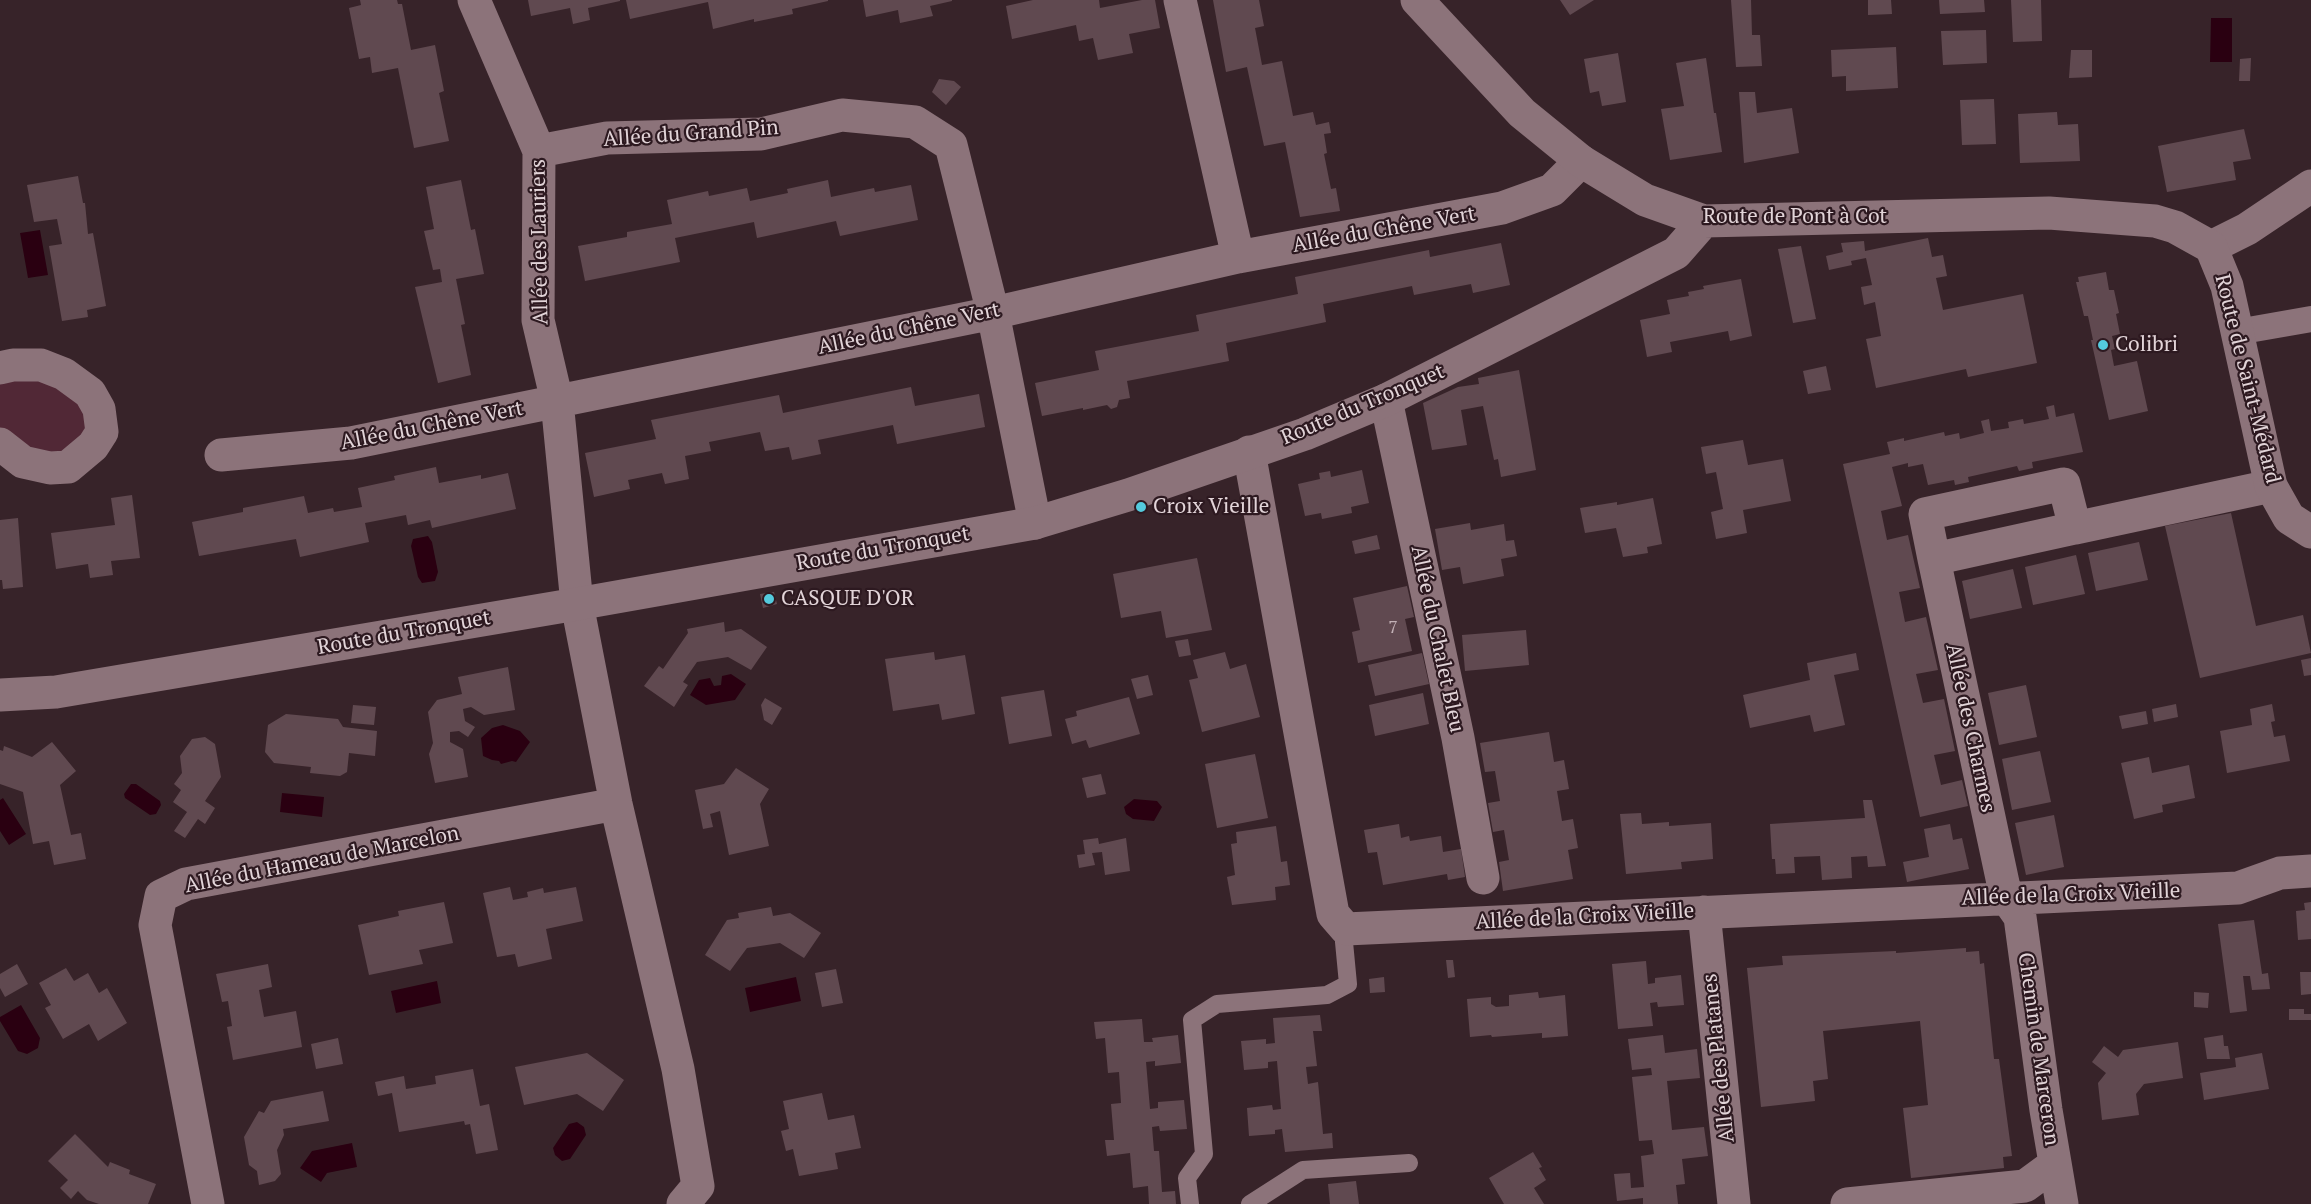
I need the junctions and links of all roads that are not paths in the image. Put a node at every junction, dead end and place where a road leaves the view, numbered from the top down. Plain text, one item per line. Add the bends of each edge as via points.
1 (474, 0) edge
2 (1180, 0) edge
3 (1417, 0) edge
4 (539, 151) junction
5 (1581, 161) junction
6 (2311, 186) edge
7 (1704, 221) junction
8 (2211, 247) junction
9 (1238, 257) junction
10 (993, 312) junction
11 (2311, 318) edge
12 (2236, 332) junction
13 (0, 368) edge
14 (1386, 400) junction
15 (557, 402) junction
16 (0, 444) edge
17 (1249, 452) junction
18 (221, 455) dead end
19 (2271, 486) junction
20 (1035, 523) junction
21 (2075, 528) junction
22 (2311, 531) edge
23 (1934, 559) junction
24 (577, 604) junction
25 (0, 695) edge
26 (616, 804) junction
27 (2311, 871) edge
28 (1483, 878) dead end
29 (2006, 897) junction
30 (1704, 912) junction
31 (1346, 929) junction
32 (1408, 1163) dead end
33 (2055, 1164) junction
34 (208, 1204) edge
35 (682, 1204) edge
36 (1190, 1204) edge
37 (1250, 1204) edge
38 (1734, 1204) edge
39 (1847, 1204) edge
40 (2062, 1204) edge

1 - 4 street, Allée des Lauriers
2 - 9 street
3 - 5 street, Route de Pont à Cot via 1522,114
4 - 10 street, Allée du Grand Pin via 608,138 760,134 842,115 915,122 951,145
4 - 15 street, Allée des Lauriers via 538,320
5 - 7 street, Route de Pont à Cot via 1645,200
5 - 9 street, Allée du Chêne Vert via 1552,190 1502,208
6 - 8 street via 2247,229
7 - 8 street, Route de Pont à Cot via 2049,213 2154,221 2175,227
7 - 14 street, Route du Tronquet via 1676,254
8 - 12 street, Route de Saint-Médard via 2227,286
9 - 10 street, Allée du Chêne Vert
10 - 15 street, Allée du Chêne Vert
10 - 20 street, Allée du Grand Pin
11 - 12 street
12 - 19 street, Route de Saint-Médard
13 - 16 street via 41,365 64,374 90,393 99,409 102,432 93,446 68,467 22,462
14 - 17 street, Route du Tronquet
14 - 28 street, Allée du Chalet Bleu via 1458,738
15 - 18 street, Allée du Chêne Vert via 351,443
15 - 24 street, Allée des Lauriers
17 - 20 street, Route du Tronquet
17 - 31 street via 1333,914
19 - 21 street
19 - 22 street, Route de Saint-Médard via 2289,518
20 - 24 street, Route du Tronquet
21 - 23 street
21 - 23 street, Allée des Charmes via 2064,484 1925,514
23 - 29 street, Allée des Charmes
24 - 25 street, Route du Tronquet via 56,692
24 - 26 street
26 - 34 street, Allée du Hameau de Marcelon via 186,884 161,896 155,925
26 - 35 street via 678,1069 698,1185
27 - 29 street, Allée de la Croix Vieille via 2280,873 2238,888
29 - 30 street, Allée de la Croix Vieille
29 - 33 street, Chemin de Marceron via 2020,917
30 - 31 street, Allée de la Croix Vieille
30 - 38 street, Allée des Platanes
31 - 36 lane via 1348,984 1327,995 1217,1004 1192,1020 1204,1154 1187,1178
32 - 37 lane via 1303,1170
33 - 39 street via 2025,1186
33 - 40 street, Chemin de Marceron

